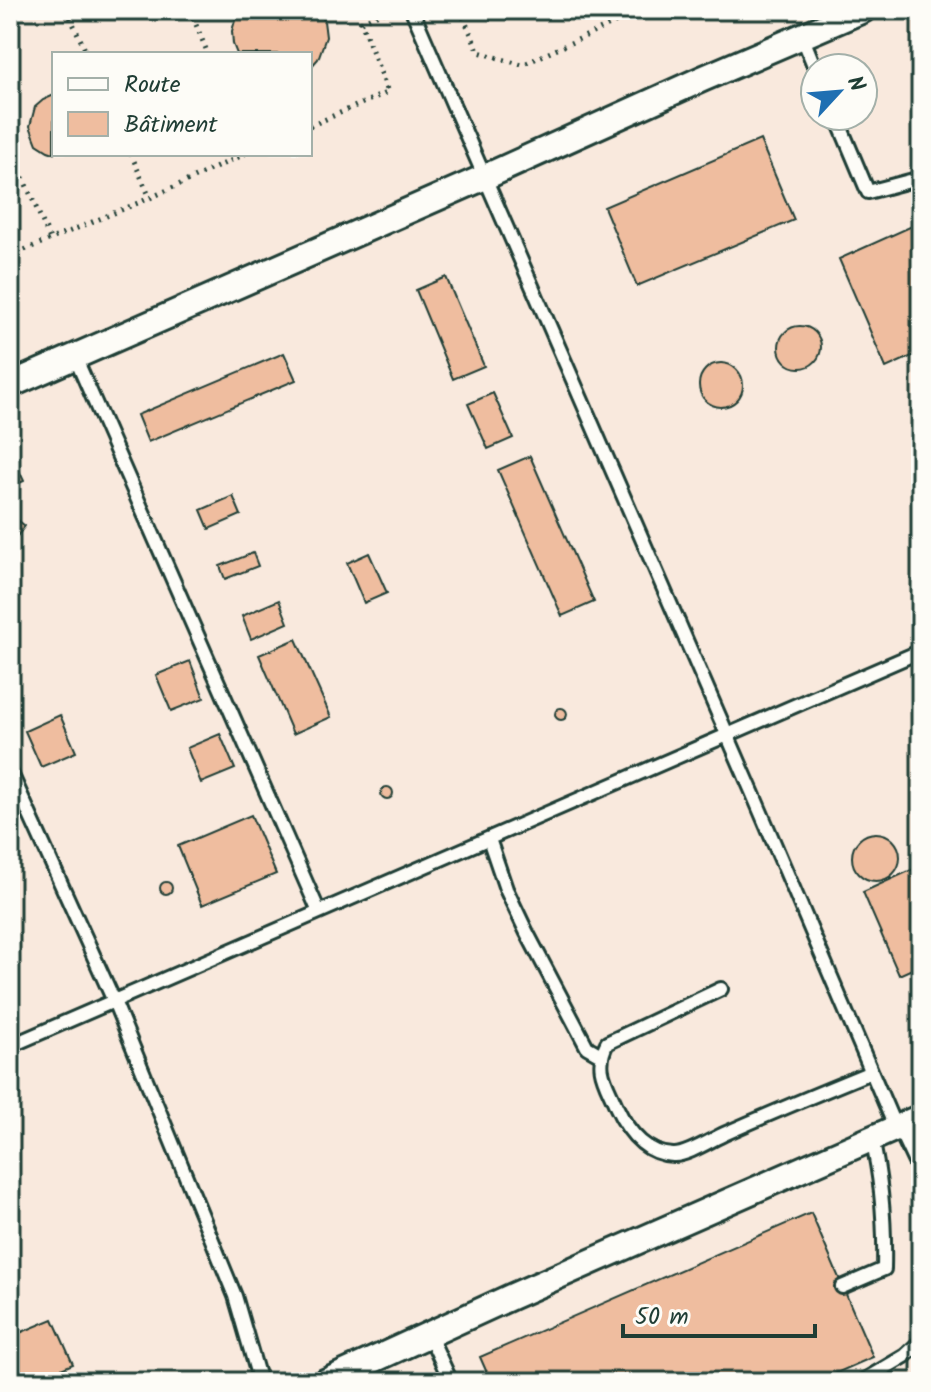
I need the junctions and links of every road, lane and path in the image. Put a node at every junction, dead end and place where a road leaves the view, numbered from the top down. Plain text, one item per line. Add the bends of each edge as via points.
1 (67, 10) edge
2 (190, 10) edge
3 (388, 10) edge
4 (412, 10) edge
5 (460, 10) edge
6 (643, 10) edge
7 (863, 10) edge
8 (802, 36) junction
9 (86, 52) edge
10 (207, 52) edge
11 (808, 52) edge
12 (312, 125) edge
13 (843, 132) edge
14 (10, 148) edge
15 (132, 156) edge
16 (241, 156) edge
17 (485, 177) junction
18 (921, 178) edge
19 (150, 198) junction
20 (50, 239) junction
21 (10, 256) edge
22 (75, 357) junction
23 (10, 385) edge
24 (921, 651) edge
25 (727, 736) junction
26 (10, 771) edge
27 (489, 839) junction
28 (319, 912) junction
29 (721, 989) dead end
30 (114, 1001) junction
31 (10, 1046) edge
32 (601, 1055) junction
33 (871, 1072) junction
34 (907, 1124) edge
35 (872, 1139) junction
36 (921, 1161) edge
37 (842, 1287) dead end
38 (429, 1334) junction
39 (921, 1341) edge
40 (260, 1382) edge
41 (325, 1382) edge
42 (451, 1382) edge
43 (861, 1382) edge

1 - 9 path
2 - 10 path
3 - 12 path via 361,22 388,92
4 - 17 lane
5 - 6 path via 479,52 522,65
7 - 8 street
8 - 11 lane
8 - 17 street
13 - 18 lane via 868,192
14 - 20 path
15 - 19 path
16 - 19 path
17 - 22 street
17 - 25 lane
19 - 20 path
20 - 21 path
22 - 23 street
22 - 28 lane
24 - 25 lane
25 - 27 lane
25 - 33 lane
26 - 30 lane
27 - 28 lane
27 - 32 lane via 527,933 587,1047
28 - 30 lane
29 - 32 lane via 607,1043
30 - 31 lane
30 - 40 lane via 235,1296
32 - 33 lane via 600,1068 623,1122 641,1143 677,1156
33 - 34 lane
34 - 35 street
34 - 36 street
35 - 37 lane via 885,1233 884,1269
35 - 38 street
38 - 41 street
38 - 42 lane
39 - 43 lane

